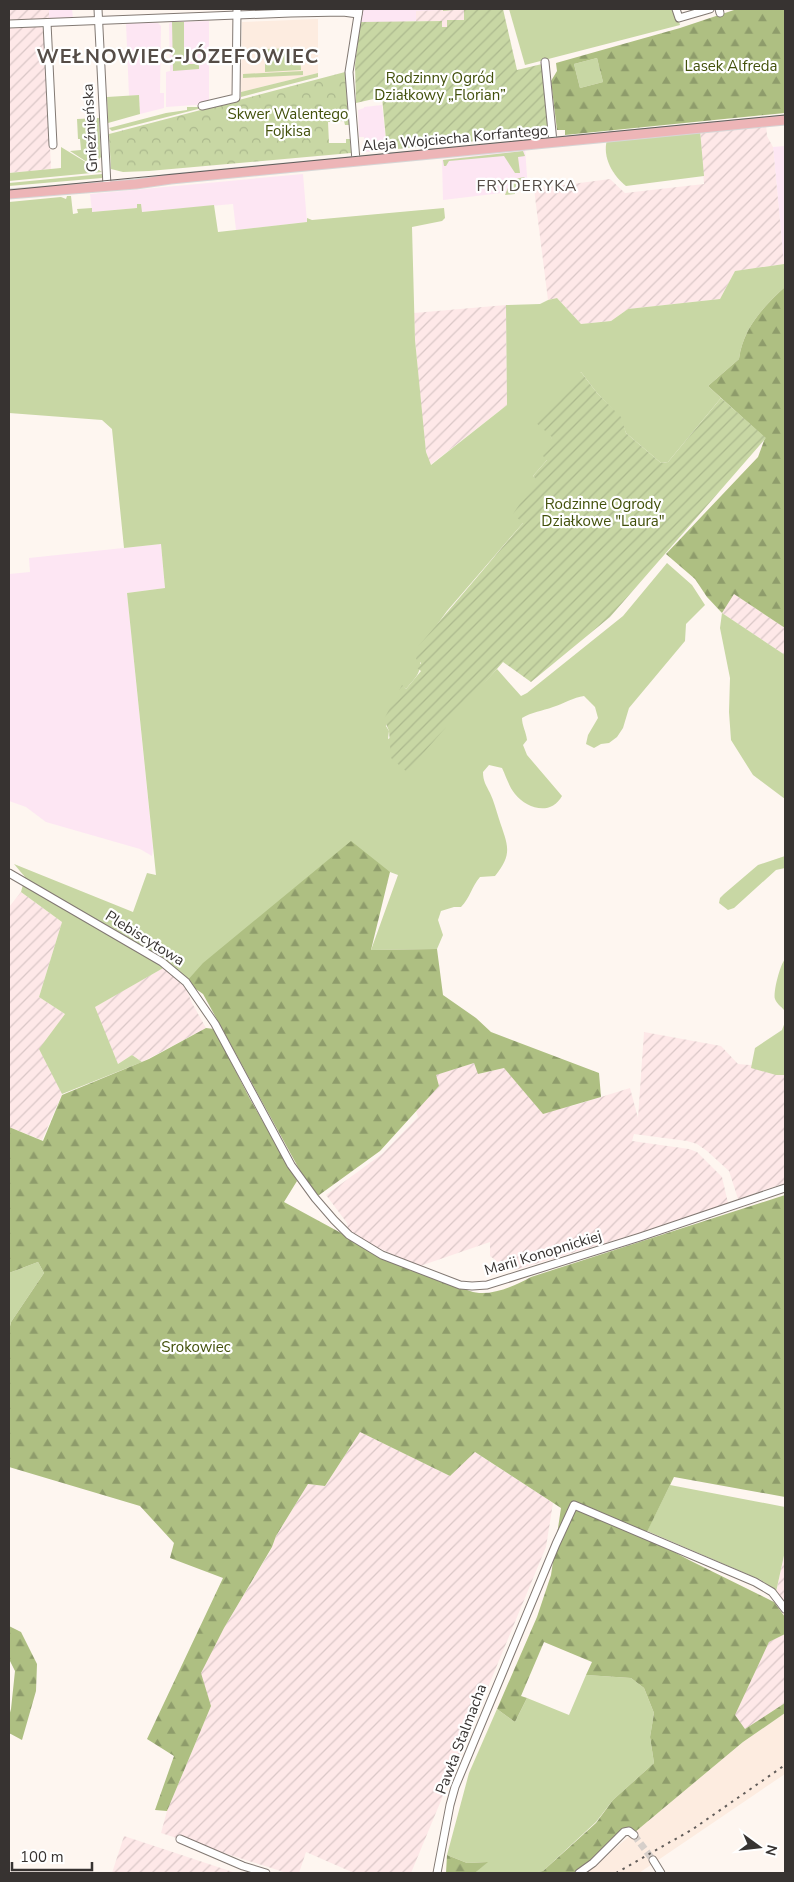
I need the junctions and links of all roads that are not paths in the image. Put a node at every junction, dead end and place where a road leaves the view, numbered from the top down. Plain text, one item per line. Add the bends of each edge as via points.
1 (98, 9) edge
2 (676, 9) edge
3 (710, 9) edge
4 (358, 11) edge
5 (237, 12) edge
6 (98, 21) junction
7 (46, 23) junction
8 (9, 24) edge
9 (545, 62) dead end
10 (202, 106) dead end
11 (785, 120) edge
12 (553, 142) junction
13 (53, 145) dead end
14 (356, 161) junction
15 (107, 186) junction
16 (9, 194) edge
17 (10, 874) edge
18 (259, 1107) joint
19 (785, 1188) edge
20 (785, 1609) edge
21 (634, 1835) dead end
22 (180, 1839) dead end
23 (653, 1860) tunnel mouth
24 (266, 1873) edge
25 (437, 1873) edge
26 (578, 1873) edge
27 (661, 1873) edge

1 - 6 street, Gnieźnieńska
2 - 3 street via 678,18
4 - 5 street
4 - 14 street via 349,72
5 - 6 street
5 - 10 street via 236,98
6 - 7 street
6 - 15 street, Gnieźnieńska
7 - 8 street
7 - 13 street
9 - 12 street
11 - 12 main road, Aleja Wojciecha Korfantego
12 - 14 main road, Aleja Wojciecha Korfantego
14 - 15 main road, Aleja Wojciecha Korfantego
15 - 16 main road, Aleja Wojciecha Korfantego
17 - 18 street, Plebiscytowa via 162,962 186,982 215,1024
18 - 19 street, Marii Konopnickiej via 291,1165 315,1198 349,1235 382,1255 472,1286 487,1285
20 - 25 street, Pawła Stalmacha via 772,1592 755,1582 574,1505 456,1787
21 - 26 street via 624,1832 593,1863
22 - 24 street
23 - 27 street

